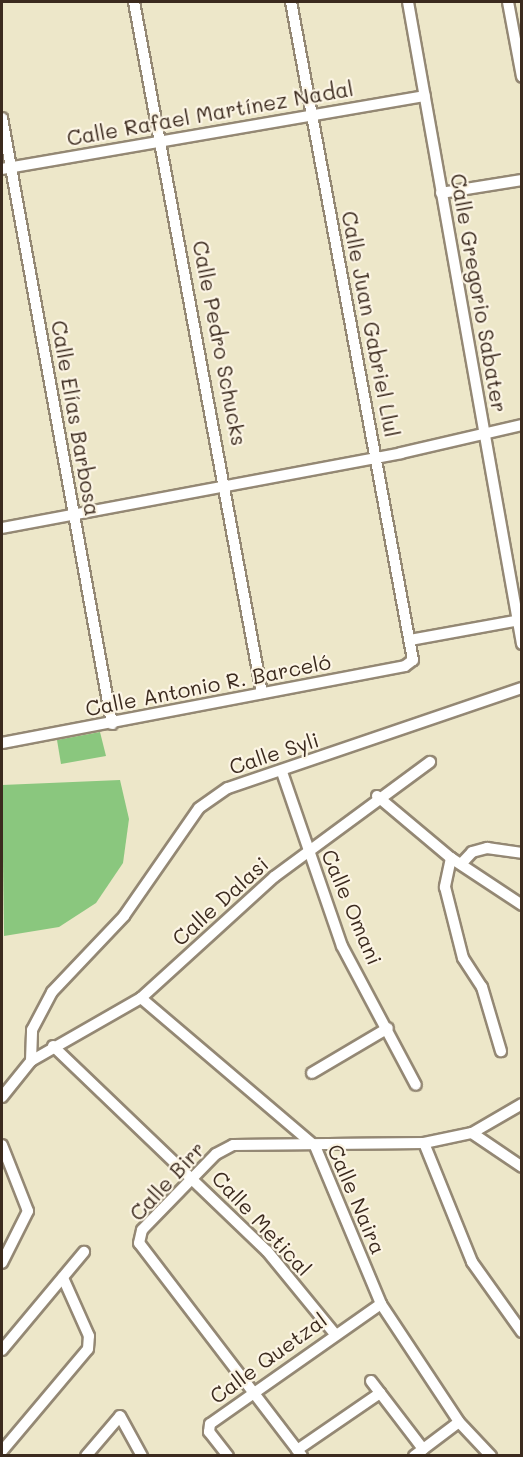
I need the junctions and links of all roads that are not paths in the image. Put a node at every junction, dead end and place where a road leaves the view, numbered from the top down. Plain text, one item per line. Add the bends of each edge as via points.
1 (134, 2) edge
2 (291, 2) edge
3 (408, 2) edge
4 (508, 2) edge
5 (522, 76) edge
6 (425, 96) junction
7 (312, 114) junction
8 (2, 118) edge
9 (160, 142) junction
10 (6, 168) edge
11 (522, 180) edge
12 (441, 193) junction
13 (522, 425) edge
14 (483, 432) junction
15 (376, 456) junction
16 (228, 486) junction
17 (72, 514) junction
18 (2, 528) edge
19 (518, 625) edge
20 (410, 640) junction
21 (522, 644) edge
22 (412, 654) joint
23 (522, 688) edge
24 (262, 693) junction
25 (112, 724) junction
26 (2, 742) edge
27 (430, 762) dead end
28 (282, 772) junction
29 (377, 796) junction
30 (308, 852) junction
31 (522, 853) edge
32 (456, 861) junction
33 (522, 904) edge
34 (141, 998) junction
35 (388, 1028) junction
36 (53, 1046) junction
37 (501, 1051) dead end
38 (31, 1061) junction
39 (312, 1073) dead end
40 (416, 1084) dead end
41 (2, 1097) edge
42 (522, 1104) edge
43 (472, 1133) junction
44 (424, 1143) junction
45 (2, 1146) edge
46 (315, 1146) junction
47 (522, 1167) edge
48 (193, 1178) junction
49 (84, 1252) dead end
50 (2, 1263) edge
51 (63, 1278) junction
52 (381, 1304) junction
53 (522, 1332) edge
54 (334, 1333) junction
55 (2, 1350) edge
56 (370, 1381) dead end
57 (252, 1391) junction
58 (380, 1393) junction
59 (459, 1422) junction
60 (2, 1451) edge
61 (418, 1452) edge
62 (299, 1453) edge
63 (86, 1455) edge
64 (142, 1455) edge
65 (228, 1455) edge
66 (491, 1455) edge

1 - 9 street, Calle Pedro Schucks
2 - 7 street, Calle Juan Gabriel Llul
3 - 6 street, Calle Gregorio Sabater
4 - 5 street
6 - 7 street, Calle Rafael Martínez Nadal
6 - 12 street, Calle Gregorio Sabater
7 - 9 street, Calle Rafael Martínez Nadal
7 - 15 street, Calle Juan Gabriel Llul
8 - 10 street, Calle Elías Barbosa
9 - 10 street, Calle Rafael Martínez Nadal
9 - 16 street, Calle Pedro Schucks
10 - 17 street, Calle Elías Barbosa
11 - 12 street
12 - 14 street, Calle Gregorio Sabater
13 - 14 street
14 - 15 street
14 - 19 street, Calle Gregorio Sabater
15 - 16 street
15 - 20 street, Calle Juan Gabriel Llul
16 - 17 street
16 - 24 street, Calle Pedro Schucks
17 - 18 street
17 - 25 street, Calle Elías Barbosa
19 - 20 street
19 - 21 street, Calle Gregorio Sabater
20 - 22 street, Calle Juan Gabriel Llul
22 - 24 street, Calle Antonio R. Barceló via 405,666
23 - 28 street, Calle Syli
24 - 25 street, Calle Antonio R. Barceló
25 - 26 street, Calle Antonio R. Barceló
27 - 29 street, Calle Dalasi
28 - 30 street, Calle Omani
28 - 38 street, Calle Syli via 228,788 199,808 124,916 52,992 32,1030
29 - 30 street, Calle Dalasi
29 - 32 street
30 - 34 street, Calle Dalasi
30 - 35 street, Calle Omani via 342,946
31 - 32 street via 487,848
32 - 33 street
32 - 37 street via 445,887 463,958 482,987
34 - 36 street, Calle Dalasi
34 - 46 street, Calle Naira
35 - 39 street
35 - 40 street, Calle Omani
36 - 38 street, Calle Dalasi
36 - 48 street, Calle Metical
38 - 41 street, Calle Dalasi
42 - 43 street, Calle Birr
43 - 44 street, Calle Birr
43 - 47 street
44 - 46 street, Calle Birr
44 - 53 street via 472,1262
45 - 50 street via 28,1210
46 - 48 street, Calle Birr via 233,1145
46 - 52 street, Calle Naira
48 - 54 street, Calle Metical via 267,1251
48 - 57 street, Calle Birr via 142,1230 139,1243
49 - 51 street
51 - 55 street
51 - 60 street via 89,1336 88,1349
52 - 54 street, Calle Quetzal
52 - 59 street, Calle Naira
54 - 57 street, Calle Quetzal
56 - 58 street
57 - 62 street, Calle Birr
57 - 65 street, Calle Quetzal via 210,1424 209,1432
58 - 61 street
58 - 62 street
59 - 61 street
59 - 66 street, Calle Naira
63 - 64 street via 120,1416

